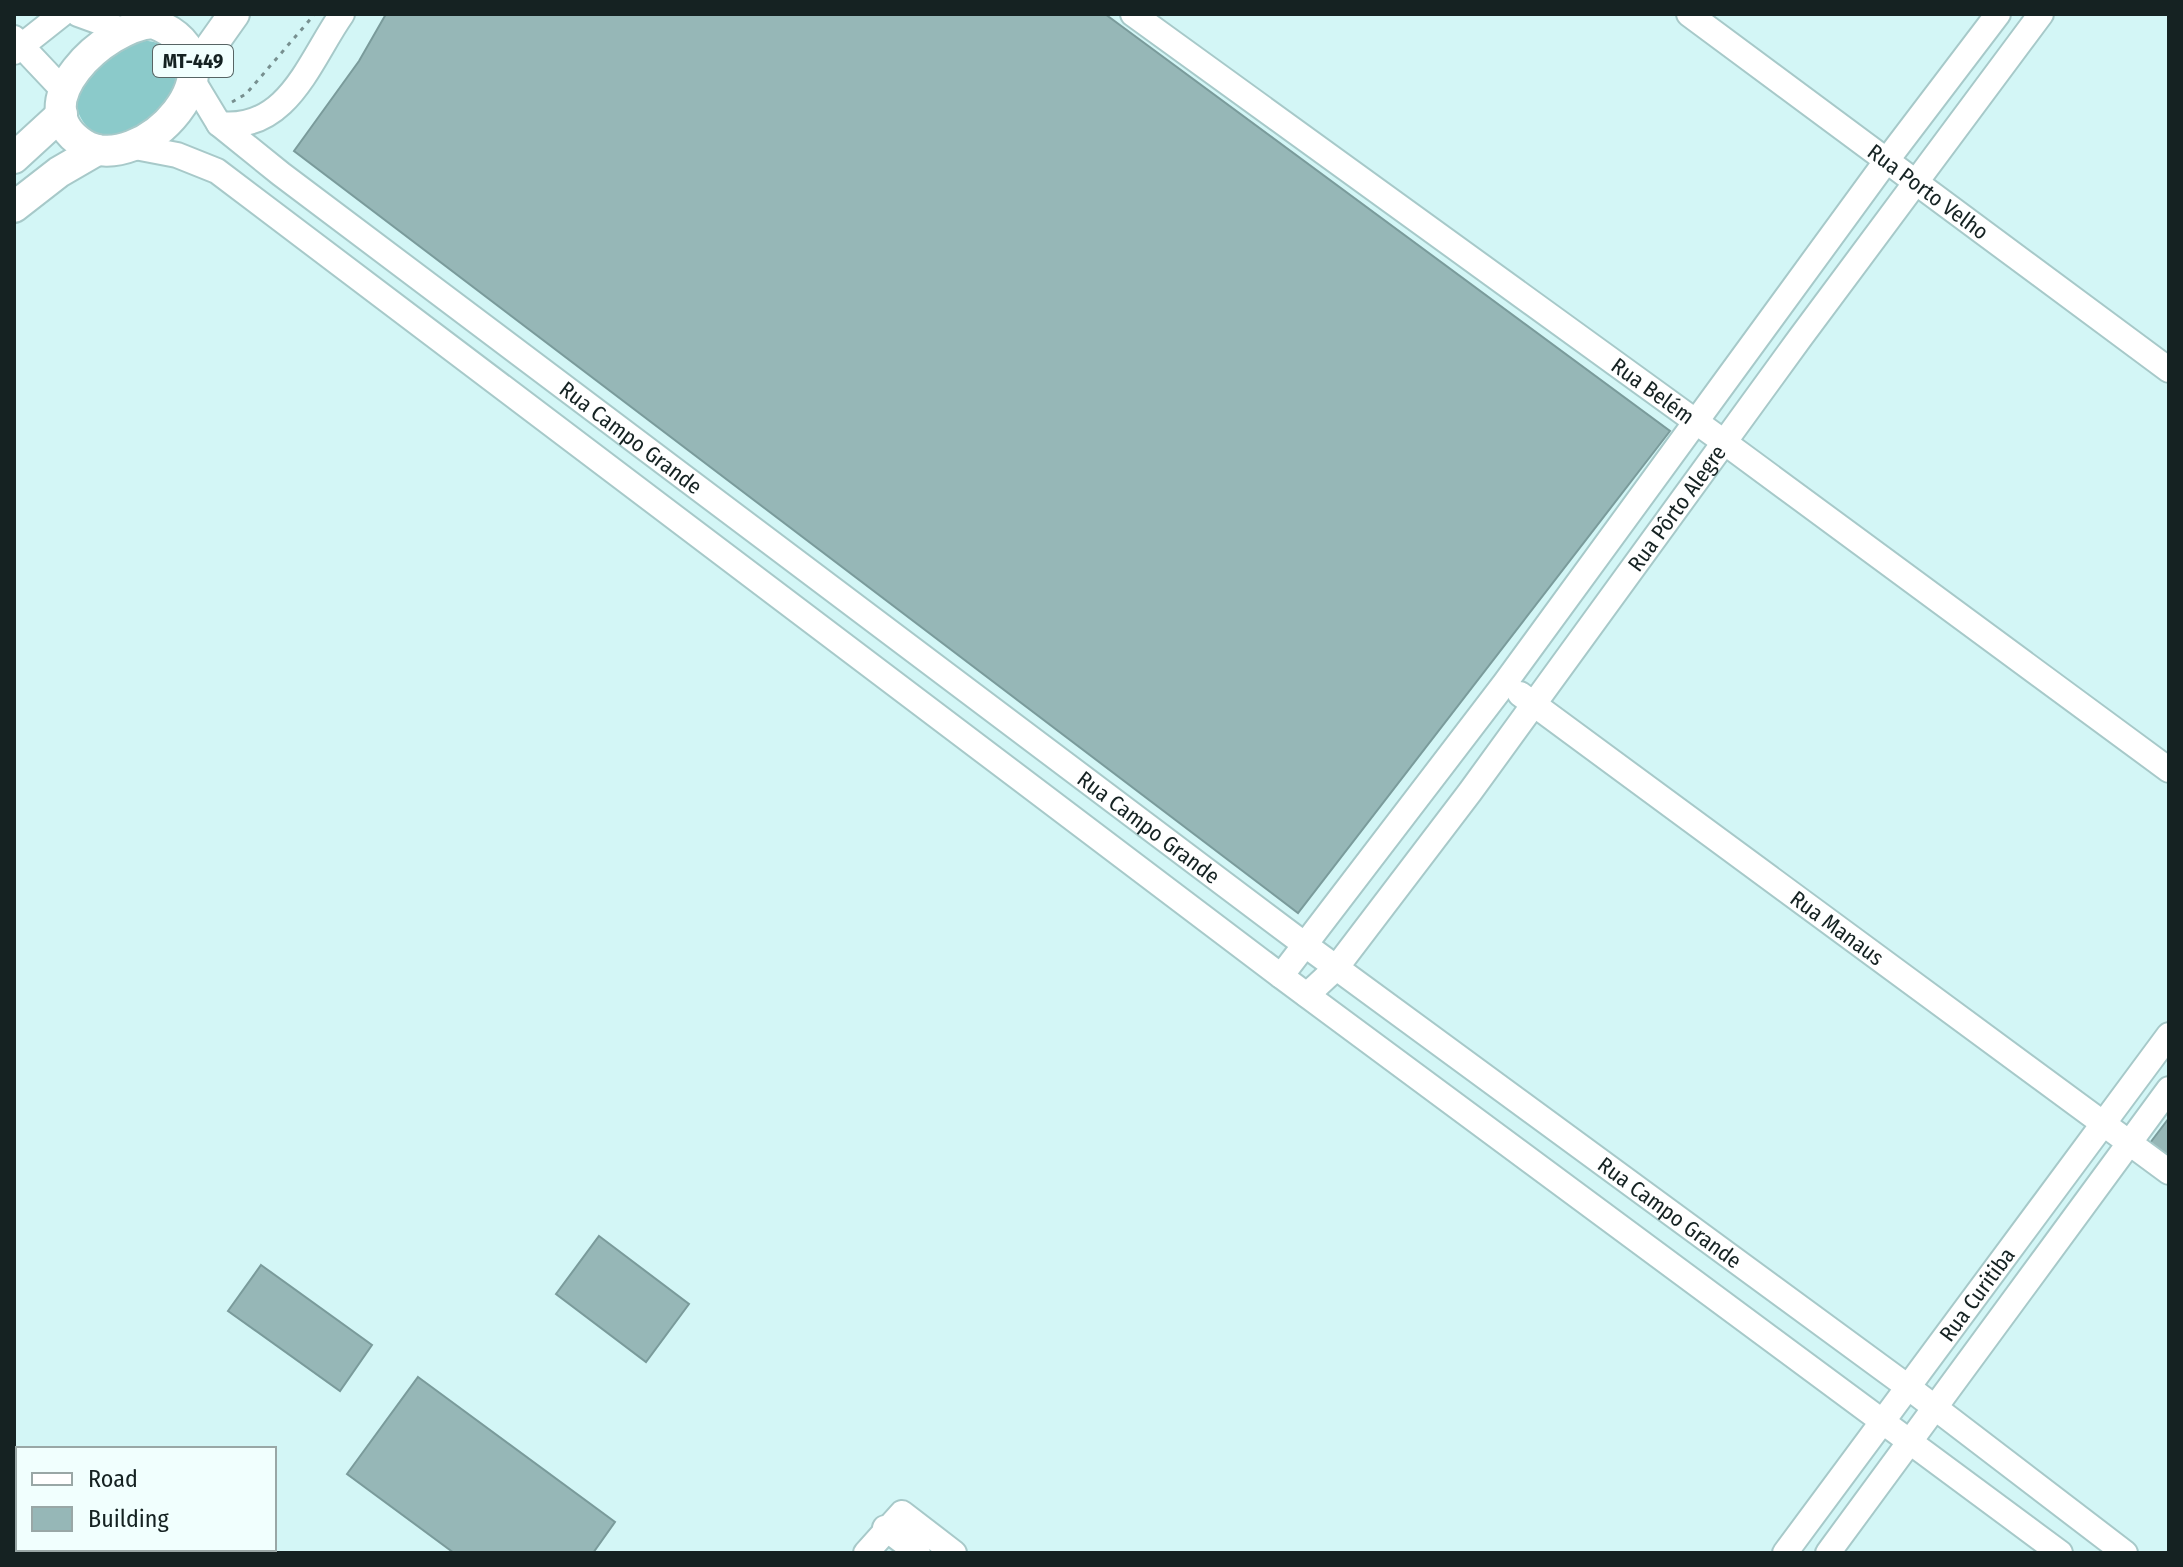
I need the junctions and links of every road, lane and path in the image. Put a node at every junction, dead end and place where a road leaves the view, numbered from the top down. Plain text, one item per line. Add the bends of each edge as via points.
1 (62, 14) edge
2 (78, 14) edge
3 (234, 14) edge
4 (315, 14) edge
5 (342, 14) edge
6 (1133, 14) edge
7 (1689, 14) edge
8 (1998, 14) edge
9 (2041, 14) edge
10 (164, 18) edge
11 (122, 30) junction
12 (17, 45) edge
13 (194, 75) junction
14 (63, 103) junction
15 (216, 120) junction
16 (130, 146) junction
17 (97, 150) junction
18 (14, 158) edge
19 (1887, 160) junction
20 (1916, 181) junction
21 (14, 207) edge
22 (1772, 318) junction
23 (1800, 338) junction
24 (2169, 370) edge
25 (1696, 422) junction
26 (1724, 442) junction
27 (1584, 574) junction
28 (1613, 595) junction
29 (1505, 683) junction
30 (1534, 703) junction
31 (1442, 768) junction
32 (2169, 770) edge
33 (1470, 792) junction
34 (1391, 834) junction
35 (1420, 857) junction
36 (1304, 944) junction
37 (1336, 968) junction
38 (1281, 976) junction
39 (1307, 995) junction
40 (2169, 1035) edge
41 (2169, 1089) edge
42 (2104, 1122) junction
43 (2129, 1143) junction
44 (2169, 1172) edge
45 (1957, 1320) junction
46 (1983, 1342) junction
47 (1908, 1387) junction
48 (1934, 1408) junction
49 (1882, 1422) junction
50 (1909, 1443) junction
51 (893, 1521) junction
52 (866, 1553) edge
53 (918, 1553) edge
54 (954, 1553) edge
55 (1785, 1553) edge
56 (1828, 1553) edge
57 (2060, 1553) edge
58 (2125, 1553) edge

1 - 12 street
2 - 11 street
3 - 13 main road, MT-449
4 - 15 path via 246,94
5 - 15 street via 299,83 271,114 244,124
6 - 25 street, Rua Belém
7 - 19 street, Rua Porto Velho
8 - 19 street, Rua Pôrto Alegre
9 - 20 street, Rua Pôrto Alegre
10 - 11 main road, MT-449
10 - 13 main road, MT-449 via 183,40
11 - 14 main road, MT-449 via 74,71
12 - 14 street
13 - 15 street, Rua Campo Grande
13 - 16 main road, MT-449 via 188,94 166,125
14 - 17 main road via 72,134
14 - 18 main road, MT-449
15 - 36 street, Rua Campo Grande
16 - 17 main road, MT-449
16 - 38 street, Rua Campo Grande via 177,155 217,171
17 - 21 main road, MT-449
19 - 20 street, Rua Porto Velho
19 - 22 street, Rua Pôrto Alegre
20 - 23 street, Rua Pôrto Alegre
20 - 24 street, Rua Porto Velho
22 - 23 street
22 - 25 street, Rua Pôrto Alegre
23 - 26 street, Rua Pôrto Alegre
25 - 26 street, Rua Belém
25 - 27 street, Rua Pôrto Alegre
26 - 28 street, Rua Pôrto Alegre
26 - 32 street, Rua Belém
27 - 28 street
27 - 29 street, Rua Pôrto Alegre
28 - 30 street, Rua Pôrto Alegre
29 - 30 street, Rua Manaus
29 - 31 street, Rua Pôrto Alegre
30 - 33 street, Rua Pôrto Alegre
30 - 42 street, Rua Manaus
31 - 33 street
31 - 34 street, Rua Pôrto Alegre
33 - 35 street, Rua Pôrto Alegre
34 - 35 street
34 - 36 street, Rua Pôrto Alegre
35 - 37 street, Rua Pôrto Alegre
36 - 37 street, Rua Campo Grande
36 - 38 street, Rua Pôrto Alegre
37 - 39 street, Rua Pôrto Alegre
37 - 47 street, Rua Campo Grande
38 - 39 street, Rua Campo Grande
39 - 49 street, Rua Campo Grande
40 - 42 street, Rua Curitiba
41 - 43 street, Rua Curitiba
42 - 43 street, Rua Manaus
42 - 45 street, Rua Curitiba
43 - 44 street, Rua Manaus
43 - 46 street, Rua Curitiba
45 - 46 street
45 - 47 street, Rua Curitiba
46 - 48 street, Rua Curitiba
47 - 48 street, Rua Campo Grande
47 - 49 street, Rua Curitiba
48 - 50 street, Rua Curitiba
48 - 58 street, Rua Campo Grande
49 - 50 street, Rua Campo Grande
49 - 55 street, Rua Curitiba
50 - 56 street, Rua Curitiba
50 - 57 street, Rua Campo Grande
51 - 52 street
51 - 53 street
51 - 54 street

